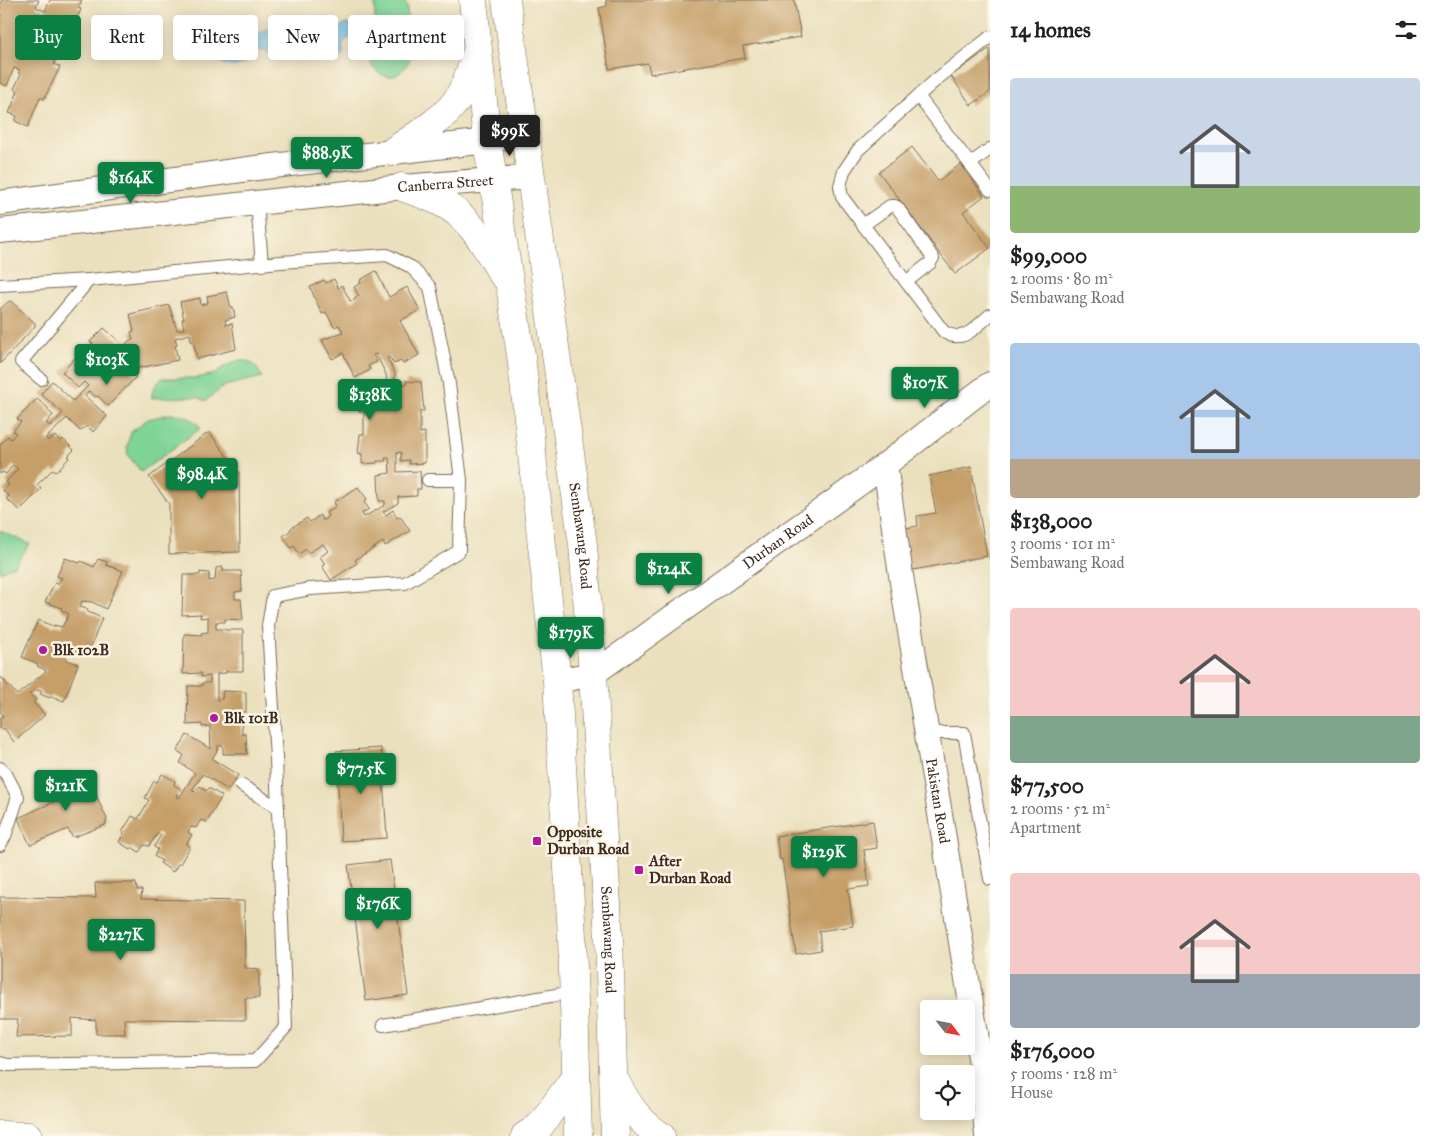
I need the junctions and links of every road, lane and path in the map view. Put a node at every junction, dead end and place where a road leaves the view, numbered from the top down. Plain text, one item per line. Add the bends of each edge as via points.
1 (473, 0) edge
2 (506, 0) edge
3 (990, 37) edge
4 (478, 47) junction
5 (918, 96) junction
6 (525, 134) junction
7 (488, 141) junction
8 (990, 149) edge
9 (392, 152) junction
10 (970, 164) junction
11 (531, 177) junction
12 (494, 180) junction
13 (402, 187) junction
14 (990, 190) edge
15 (0, 202) edge
16 (257, 203) junction
17 (863, 225) junction
18 (0, 231) edge
19 (262, 265) junction
20 (89, 280) junction
21 (906, 282) junction
22 (0, 285) edge
23 (511, 290) junction
24 (990, 315) edge
25 (41, 379) dead end
26 (990, 384) edge
27 (885, 465) junction
28 (428, 480) dead end
29 (461, 480) junction
30 (593, 674) junction
31 (557, 682) junction
32 (928, 733) junction
33 (0, 768) edge
34 (240, 785) dead end
35 (278, 808) junction
36 (0, 845) edge
37 (990, 879) edge
38 (573, 992) junction
39 (383, 1025) dead end
40 (985, 1050) edge
41 (0, 1063) edge
42 (576, 1076) junction
43 (613, 1077) junction
44 (0, 1135) edge
45 (28, 1136) edge
46 (525, 1136) edge
47 (578, 1136) edge
48 (615, 1136) edge
49 (661, 1136) edge
50 (987, 1136) edge

1 - 4 main road
2 - 6 main road, Sembawang Road
3 - 5 lane
4 - 7 main road
4 - 9 main road via 457,101
5 - 10 lane
5 - 17 lane via 858,150 844,171 840,186 842,197
6 - 7 street
6 - 11 main road, Sembawang Road
7 - 9 street
7 - 12 main road
8 - 10 lane
9 - 15 street
10 - 14 lane
11 - 12 street, Canberra Street
11 - 30 main road, Sembawang Road via 583,545
12 - 13 street, Canberra Street
12 - 23 main road
13 - 16 street, Canberra Street
13 - 23 main road via 443,203 465,219 479,235
16 - 18 street, Canberra Street
16 - 19 lane
17 - 21 lane
17 - 21 lane via 890,206 897,207 933,258
19 - 20 lane
19 - 29 lane via 387,255 411,267 430,287 450,384
20 - 22 lane
20 - 25 lane via 21,362
21 - 24 lane via 944,332 953,337 967,334
23 - 31 main road via 522,355
26 - 27 street, Durban Road
27 - 30 street, Durban Road
27 - 32 street, Pakistan Road
28 - 29 lane
29 - 35 lane via 459,551 405,583 310,589 273,596 268,626
30 - 31 street, Durban Road
30 - 43 main road, Sembawang Road via 609,938
31 - 38 main road
32 - 37 lane via 964,733
32 - 40 street, Pakistan Road
33 - 36 lane via 18,796
34 - 35 lane
35 - 41 lane via 286,1027 255,1061
38 - 39 lane
38 - 42 main road
40 - 50 street, Pakistan Road
42 - 46 main road via 539,1126
42 - 47 main road
43 - 48 main road, Sembawang Road
43 - 49 main road via 643,1124
44 - 45 main road

